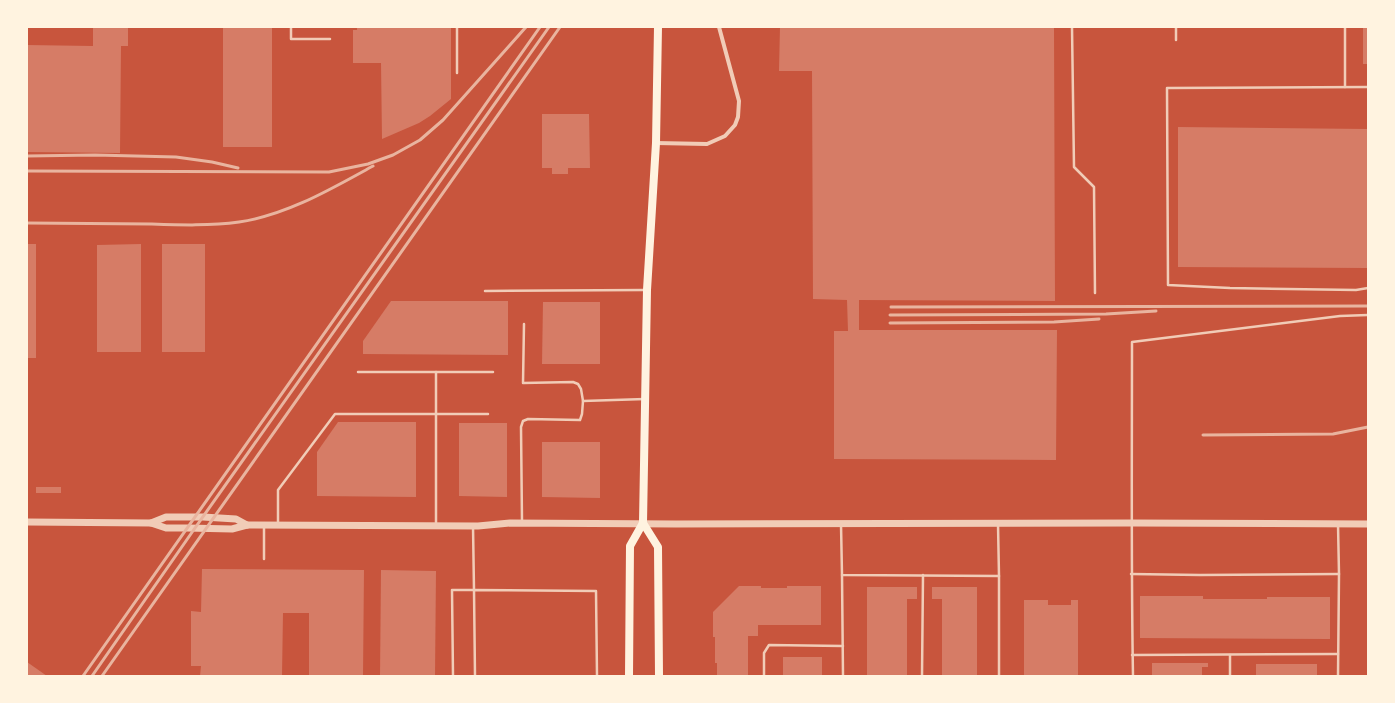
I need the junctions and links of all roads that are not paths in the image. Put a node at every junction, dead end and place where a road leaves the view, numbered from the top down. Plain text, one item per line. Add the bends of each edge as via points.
1 (291, 27) edge
2 (457, 27) edge
3 (658, 27) edge
4 (719, 27) edge
5 (1072, 27) edge
6 (1176, 27) edge
7 (1345, 27) edge
8 (330, 39) dead end
9 (1176, 40) dead end
10 (457, 73) dead end
11 (1345, 87) junction
12 (1368, 87) edge
13 (656, 143) junction
14 (1368, 288) edge
15 (647, 290) junction
16 (486, 291) dead end
17 (1095, 293) dead end
18 (1368, 315) edge
19 (524, 324) dead end
20 (358, 372) dead end
21 (436, 372) junction
22 (493, 372) dead end
23 (645, 399) junction
24 (583, 401) junction
25 (436, 414) junction
26 (488, 414) dead end
27 (27, 522) edge
28 (151, 523) junction
29 (522, 523) junction
30 (643, 523) junction
31 (841, 523) junction
32 (998, 523) junction
33 (1132, 523) junction
34 (1338, 524) junction
35 (1368, 524) edge
36 (247, 525) junction
37 (264, 525) junction
38 (278, 525) junction
39 (436, 525) junction
40 (473, 526) junction
41 (264, 559) dead end
42 (1131, 574) junction
43 (1339, 574) junction
44 (842, 575) junction
45 (923, 575) junction
46 (999, 576) junction
47 (474, 590) junction
48 (843, 646) junction
49 (1338, 654) junction
50 (1132, 655) junction
51 (1230, 655) junction
52 (453, 676) edge
53 (474, 676) edge
54 (597, 676) edge
55 (630, 676) edge
56 (658, 676) edge
57 (764, 676) edge
58 (843, 676) edge
59 (922, 676) edge
60 (999, 676) edge
61 (1133, 676) edge
62 (1230, 676) edge
63 (1338, 676) edge

1 - 8 lane via 291,39
2 - 10 lane
3 - 13 main road
4 - 13 street via 739,101 735,125 725,136 707,144
5 - 17 lane via 1074,167 1094,187
6 - 9 lane
7 - 11 lane
11 - 12 lane
11 - 14 lane via 1167,88 1168,285 1356,290
13 - 15 main road
15 - 16 lane
15 - 23 main road
18 - 33 lane via 1340,316 1132,342
19 - 24 lane via 523,384 572,382 581,388
20 - 21 lane
21 - 22 lane
21 - 25 lane
23 - 24 lane
23 - 30 main road
24 - 29 lane via 580,420 523,421
25 - 26 lane
25 - 38 lane via 335,414 278,490
25 - 39 lane
27 - 28 street
28 - 36 street via 166,528 232,529
28 - 36 street via 166,517 203,517 236,519
29 - 30 street
29 - 40 street
30 - 31 street
30 - 55 main road via 630,546
30 - 56 main road via 658,547
31 - 32 street
31 - 44 lane
32 - 33 street
32 - 46 lane
33 - 34 street
33 - 42 lane
34 - 35 street
34 - 43 lane
36 - 37 street
37 - 38 street
37 - 41 lane
38 - 39 street
39 - 40 street
40 - 47 lane
42 - 43 lane
42 - 50 lane
43 - 49 lane
44 - 45 lane
44 - 48 lane
45 - 46 lane
45 - 59 lane
46 - 60 lane
47 - 52 lane via 452,590
47 - 53 lane
47 - 54 lane via 596,591
48 - 57 lane via 769,645 764,653
48 - 58 lane
49 - 51 lane
49 - 63 lane
50 - 51 lane
50 - 61 lane
51 - 62 lane

